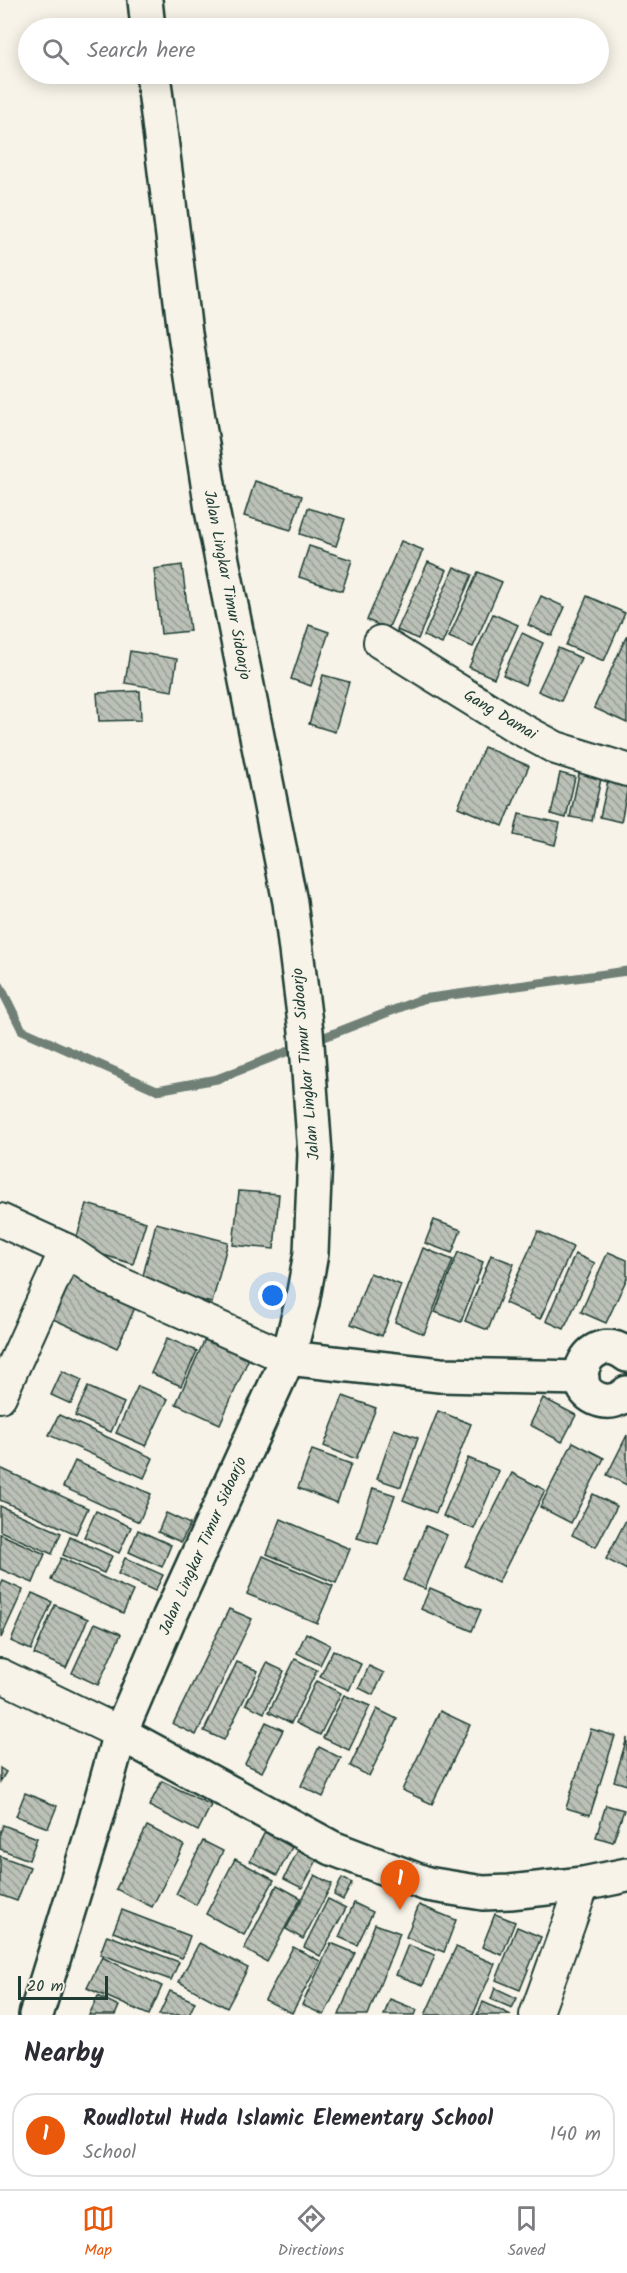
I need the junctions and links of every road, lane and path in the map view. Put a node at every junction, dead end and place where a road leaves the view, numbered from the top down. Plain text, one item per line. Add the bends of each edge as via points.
1 (144, 0) edge
2 (147, 18) edge
3 (154, 84) edge
4 (380, 642) dead end
5 (627, 770) edge
6 (0, 1220) edge
7 (66, 1250) junction
8 (625, 1350) edge
9 (288, 1358) junction
10 (582, 1378) junction
11 (627, 1393) edge
12 (0, 1396) edge
13 (0, 1675) edge
14 (120, 1733) junction
15 (627, 1875) edge
16 (583, 1884) junction
17 (36, 2015) edge
18 (536, 2015) edge

1 - 2 main road
3 - 9 main road, Jalan Lingkar Timur Sidoarjo via 184,333 212,510 290,902 306,1031 315,1154 311,1253
4 - 5 street, Gang Damai via 556,748
6 - 7 street
7 - 9 street via 107,1278
7 - 12 street
8 - 10 main road via 600,1349 591,1354 582,1369
9 - 10 main road via 440,1375
9 - 14 main road, Jalan Lingkar Timur Sidoarjo
10 - 11 main road via 597,1399 617,1400
13 - 14 street
14 - 16 main road via 332,1848 427,1884 483,1893
14 - 17 main road, Jalan Lingkar Timur Sidoarjo
15 - 16 main road
16 - 18 street

